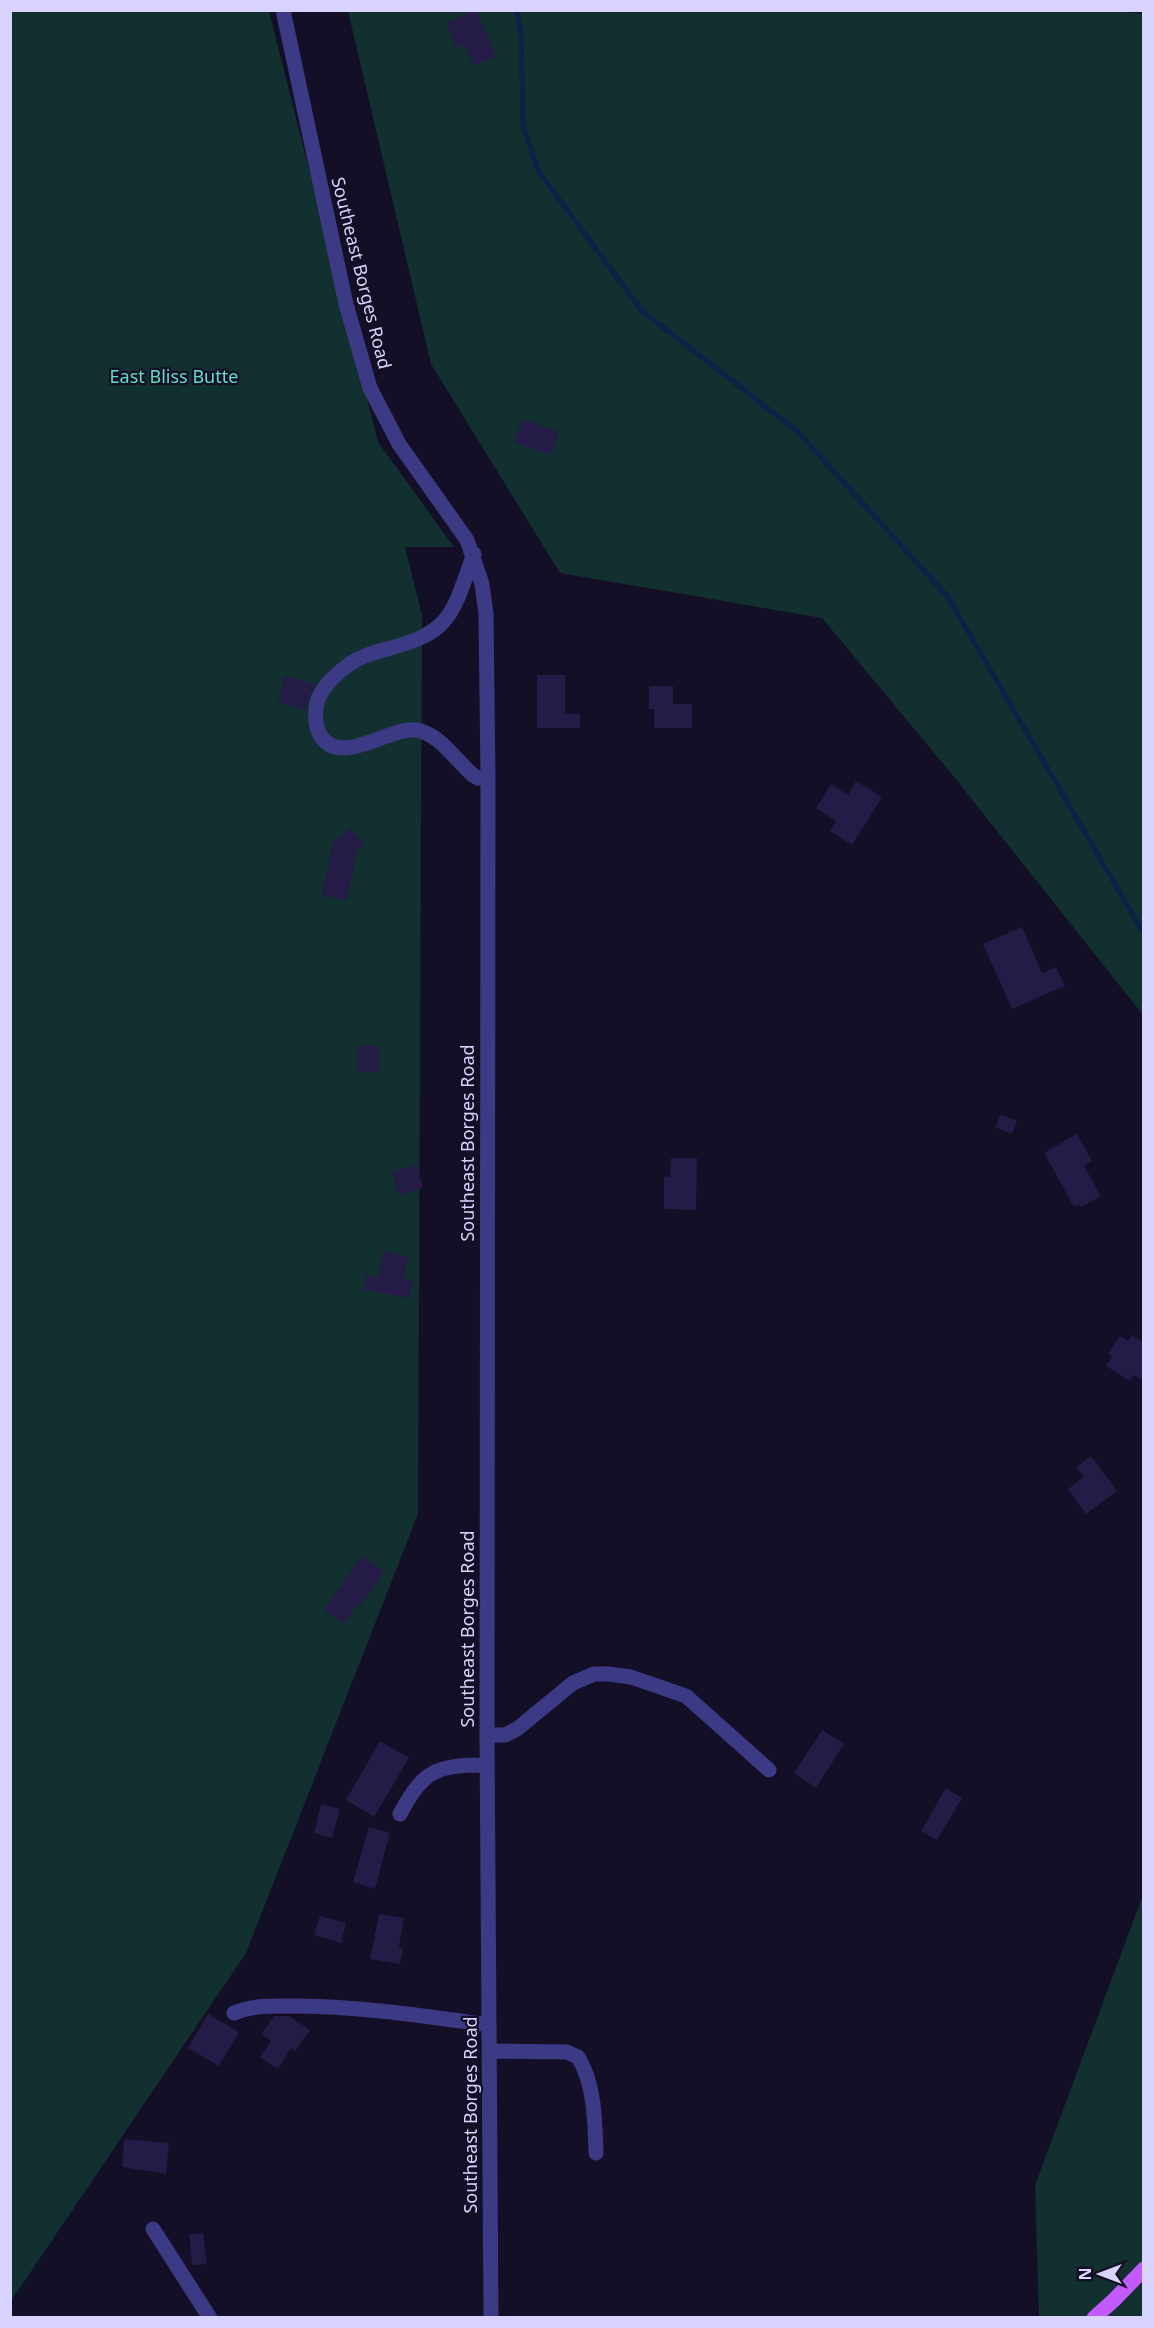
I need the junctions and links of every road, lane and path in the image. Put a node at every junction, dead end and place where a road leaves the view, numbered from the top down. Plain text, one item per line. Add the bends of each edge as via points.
1 (283, 10) edge
2 (474, 555) junction
3 (488, 778) junction
4 (487, 1735) junction
5 (487, 1765) junction
6 (769, 1770) dead end
7 (400, 1814) dead end
8 (234, 2013) dead end
9 (489, 2025) junction
10 (489, 2051) junction
11 (596, 2153) dead end
12 (153, 2229) dead end
13 (1143, 2269) edge
14 (210, 2318) edge
15 (491, 2318) edge
16 (1094, 2318) edge

1 - 2 street, Southeast Borges Road via 346,303 370,388 399,444 459,525
2 - 3 street, Southeast Borges Road via 486,614
2 - 3 street via 444,622 410,642 363,657 340,671 324,686 315,714 317,729 328,743 357,747 389,734 418,730 440,742 473,775
3 - 4 street, Southeast Borges Road
4 - 5 street, Southeast Borges Road
4 - 6 street via 505,1735 518,1729 573,1683 594,1674 609,1674 632,1677 686,1696
5 - 7 street via 452,1766 426,1776 413,1789
5 - 9 street, Southeast Borges Road
8 - 9 street via 249,2007 321,2006
9 - 10 street, Southeast Borges Road
10 - 11 street via 561,2052 577,2056 592,2102
10 - 15 street, Southeast Borges Road
12 - 14 street
13 - 16 main road

